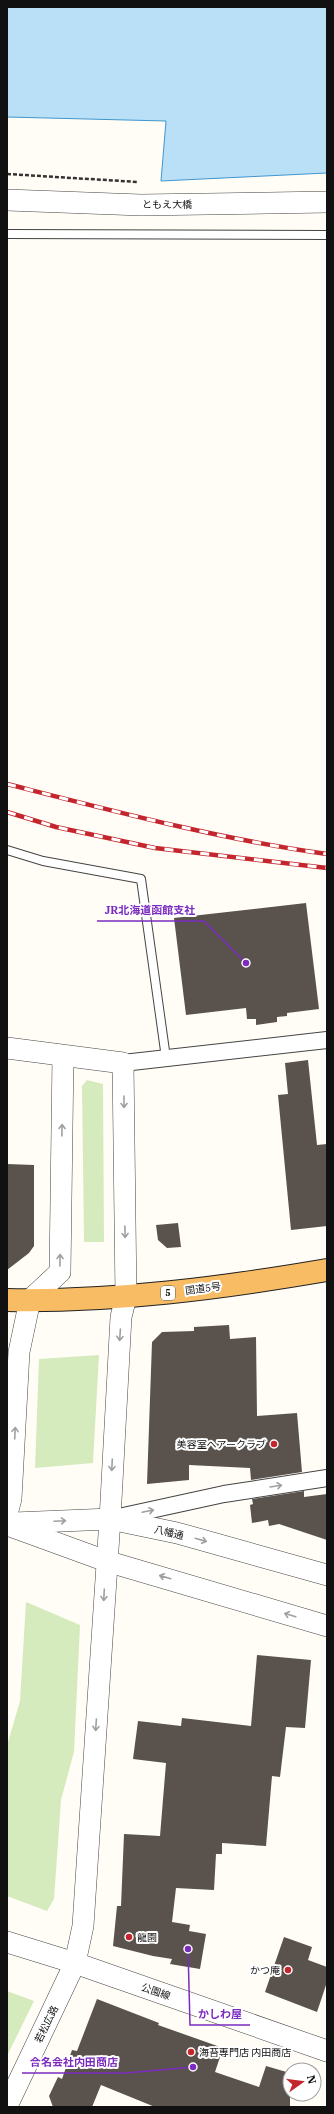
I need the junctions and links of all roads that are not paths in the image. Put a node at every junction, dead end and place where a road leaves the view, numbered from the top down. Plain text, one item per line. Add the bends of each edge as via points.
1 (7, 200) edge
2 (327, 202) edge
3 (7, 234) edge
4 (327, 235) edge
5 (7, 850) edge
6 (327, 1040) edge
7 (7, 1048) edge
8 (63, 1056) junction
9 (166, 1058) junction
10 (123, 1063) junction
11 (327, 1270) edge
12 (126, 1297) junction
13 (7, 1300) edge
14 (30, 1300) junction
15 (327, 1478) edge
16 (7, 1514) edge
17 (110, 1519) junction
18 (7, 1524) edge
19 (106, 1560) junction
20 (327, 1575) edge
21 (327, 1626) edge
22 (7, 1942) edge
23 (76, 1963) junction
24 (327, 2051) edge
25 (7, 2106) edge

1 - 2 street, ともえ大橋 via 141,205
3 - 4 lane
5 - 9 lane via 43,861 140,879
6 - 9 street
7 - 8 street
8 - 10 street
14 -> 8 street via 60,1272
9 - 10 street
10 -> 12 street, 若松広路
11 - 12 highway, 国道5号 / 5
12 - 14 highway, 国道5号 / 5
12 -> 17 street, 若松広路 via 121,1317
13 - 14 highway, 国道5号 / 5
16 -> 14 street via 11,1499 19,1352
17 -> 15 street via 224,1494
18 -> 17 street, 八幡通
17 - 19 street, 若松広路
17 -> 20 street, 八幡通 via 177,1533
18 - 19 street
21 -> 19 street
19 -> 23 street, 若松広路 via 83,1926
22 - 23 street, 公園線
23 - 24 street, 公園線
23 - 25 street, 若松広路

